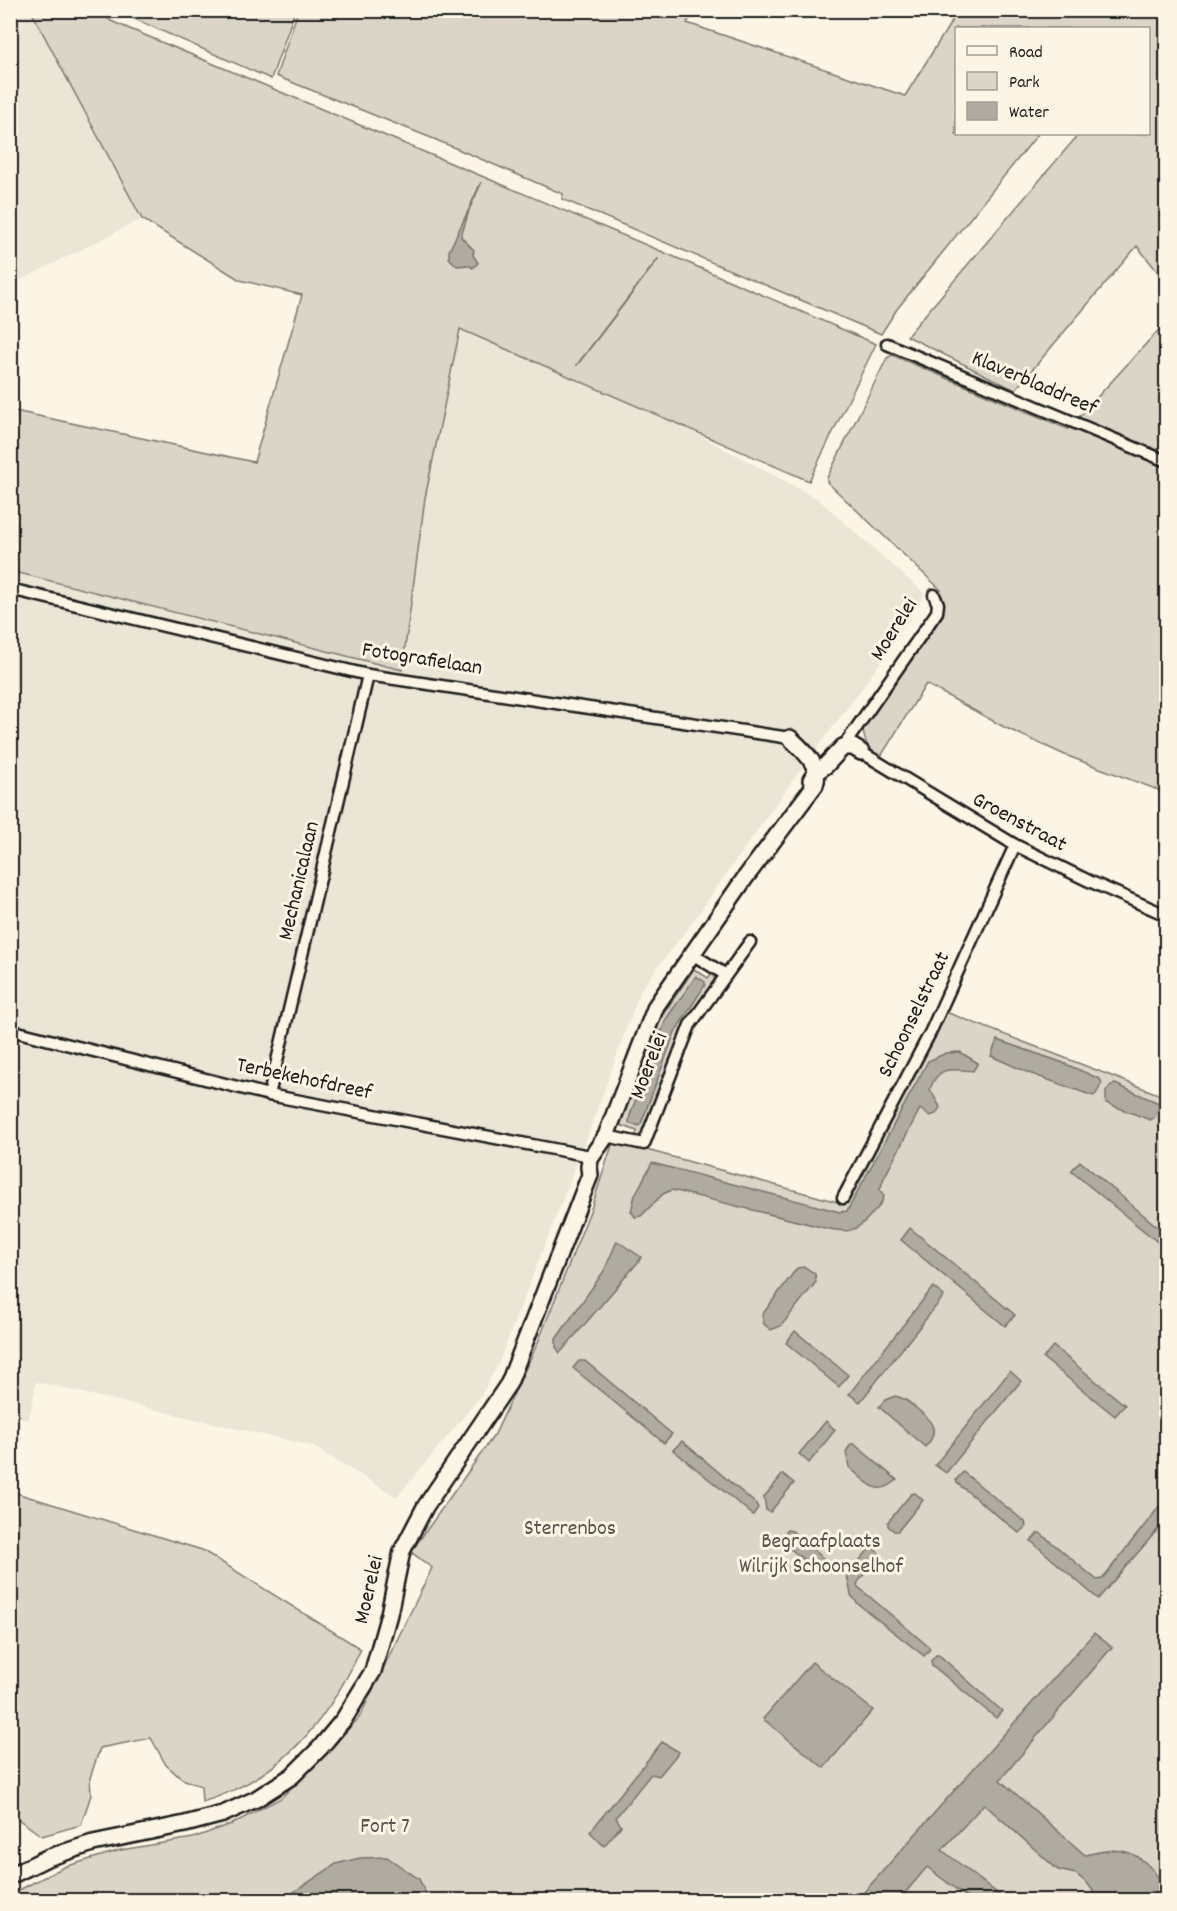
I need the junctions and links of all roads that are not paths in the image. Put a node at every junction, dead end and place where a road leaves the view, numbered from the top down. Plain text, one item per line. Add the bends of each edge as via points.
1 (887, 344) dead end
2 (1167, 460) edge
3 (10, 589) edge
4 (934, 595) dead end
5 (368, 675) junction
6 (790, 738) joint
7 (843, 747) junction
8 (861, 752) joint
9 (816, 772) junction
10 (1015, 845) junction
11 (1167, 915) edge
12 (750, 942) dead end
13 (692, 954) junction
14 (726, 975) junction
15 (10, 1030) edge
16 (269, 1095) junction
17 (606, 1136) junction
18 (590, 1159) junction
19 (843, 1198) dead end
20 (10, 1876) edge

1 - 2 street, Klaverbladdreef
3 - 5 street, Fotografielaan
4 - 7 street, Moerelei via 937,612
5 - 6 street, Fotografielaan
5 - 16 street, Mechanicalaan
6 - 9 street, Fotografielaan via 813,762
7 - 8 street
7 - 9 street, Moerelei
8 - 10 street, Groenstraat
9 - 13 street, Moerelei via 815,785
10 - 11 street, Groenstraat
10 - 19 street, Schoonselstraat via 930,1033
12 - 14 street, Moerelei
13 - 14 street
13 - 17 street, Moerelei via 656,1005
14 - 17 street, Moerelei via 690,1025 644,1144
15 - 16 street, Terbekehofdreef
16 - 18 street, Terbekehofdreef
17 - 18 street, Moerelei
18 - 20 street, Moerelei via 591,1175 509,1383 425,1507 402,1551 373,1671 344,1719 292,1776 256,1799 223,1814 93,1843 47,1858

